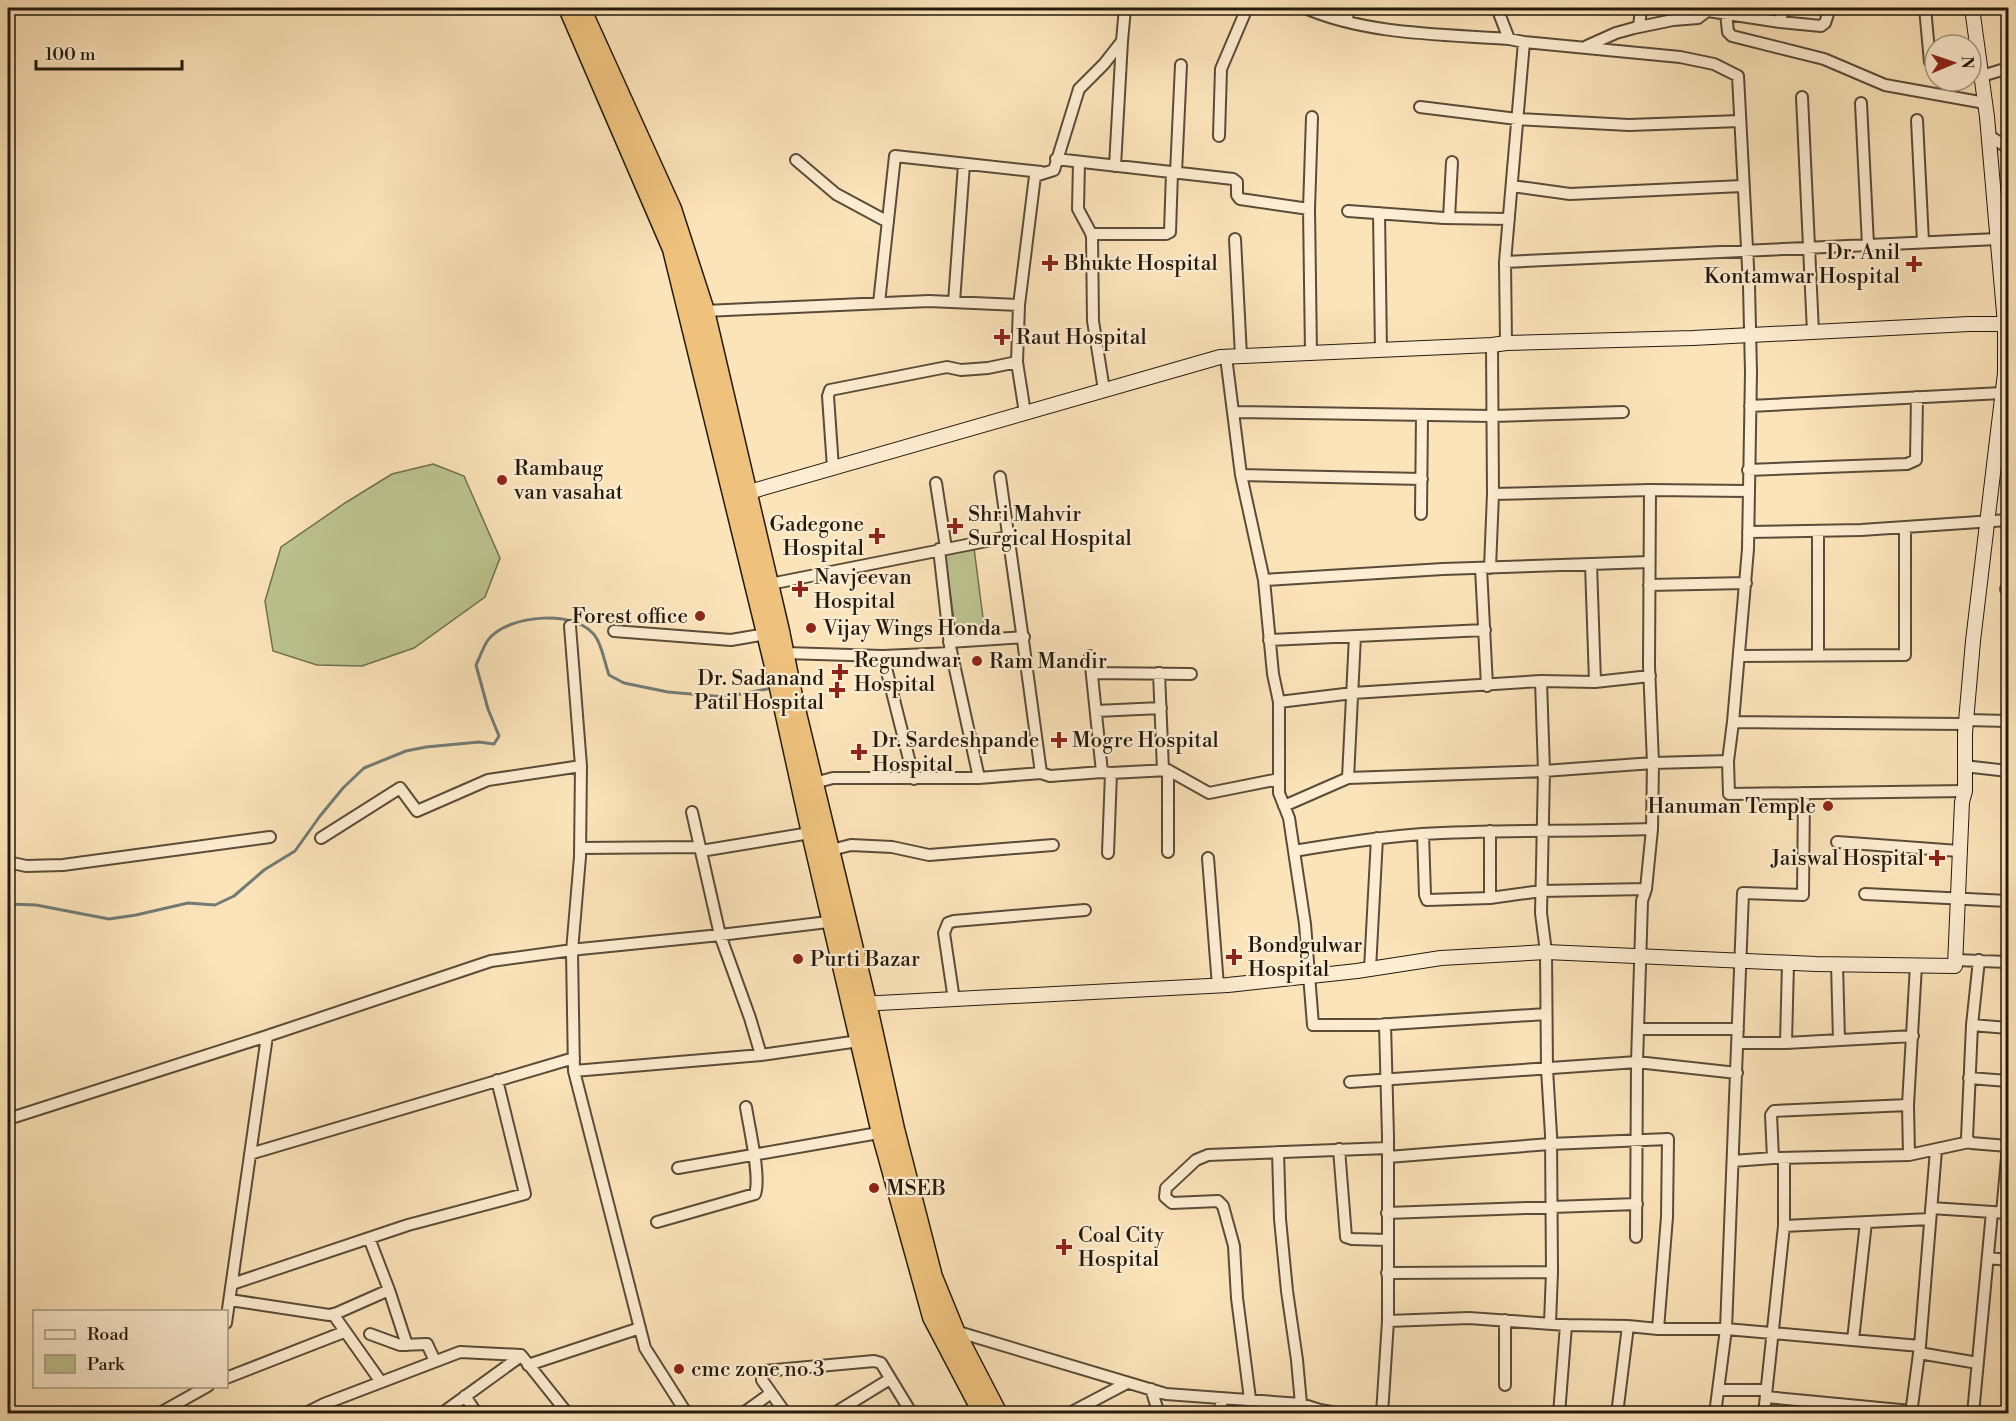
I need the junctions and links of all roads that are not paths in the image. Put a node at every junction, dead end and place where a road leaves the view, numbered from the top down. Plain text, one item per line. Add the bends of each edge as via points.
1 (568, 8) edge
2 (581, 8) edge
3 (1125, 8) edge
4 (1247, 8) edge
5 (1305, 8) edge
6 (1351, 8) edge
7 (1497, 8) edge
8 (1641, 8) edge
9 (1783, 8) edge
10 (1830, 8) edge
11 (1924, 8) edge
12 (1972, 8) edge
13 (1710, 9) edge
14 (1686, 13) edge
15 (1726, 13) junction
16 (1345, 21) junction
17 (1780, 22) junction
18 (1639, 27) junction
19 (1927, 33) edge
20 (1976, 33) edge
21 (1509, 39) junction
22 (1122, 41) junction
23 (1524, 42) junction
24 (1585, 47) junction
25 (1181, 65) dead end
26 (2008, 68) edge
27 (1983, 76) edge
28 (1983, 85) edge
29 (1802, 97) dead end
30 (1861, 103) dead end
31 (1985, 103) junction
32 (1420, 107) dead end
33 (1312, 117) dead end
34 (1517, 119) junction
35 (1740, 120) junction
36 (1917, 120) dead end
37 (1988, 135) junction
38 (1219, 136) dead end
39 (2008, 148) edge
40 (1056, 159) junction
41 (796, 160) dead end
42 (1079, 162) junction
43 (1452, 162) dead end
44 (964, 164) junction
45 (1115, 166) junction
46 (1174, 172) junction
47 (1044, 173) junction
48 (1512, 186) junction
49 (1742, 186) junction
50 (1309, 209) junction
51 (1348, 212) dead end
52 (1378, 213) junction
53 (1449, 218) junction
54 (1509, 219) junction
55 (888, 222) junction
56 (1092, 234) junction
57 (1997, 238) junction
58 (1235, 239) dead end
59 (1923, 242) junction
60 (1868, 245) junction
61 (1808, 248) junction
62 (1746, 252) junction
63 (1506, 262) junction
64 (954, 302) junction
65 (879, 303) junction
66 (1019, 304) junction
67 (705, 311) junction
68 (2006, 319) edge
69 (1813, 332) junction
70 (1750, 335) junction
71 (1499, 344) junction
72 (1381, 350) junction
73 (1311, 353) junction
74 (1241, 356) junction
75 (1227, 357) junction
76 (1017, 362) junction
77 (2007, 362) edge
78 (1104, 390) junction
79 (2002, 393) junction
80 (1917, 397) junction
81 (1750, 406) junction
82 (1025, 412) junction
83 (1233, 412) junction
84 (1623, 412) dead end
85 (1422, 415) junction
86 (1493, 416) junction
87 (833, 468) junction
88 (1748, 470) junction
89 (1241, 475) junction
90 (1000, 477) dead end
91 (1422, 479) junction
92 (936, 483) dead end
93 (1650, 490) junction
94 (1748, 491) junction
95 (1493, 494) junction
96 (741, 495) junction
97 (1421, 514) dead end
98 (2008, 520) edge
99 (1987, 521) junction
100 (1905, 528) junction
101 (1818, 531) junction
102 (1748, 532) junction
103 (1007, 537) junction
104 (943, 548) junction
105 (1649, 562) junction
106 (1591, 564) junction
107 (1486, 568) junction
108 (1264, 580) junction
109 (1746, 583) junction
110 (770, 584) junction
111 (1649, 585) junction
112 (570, 626) dead end
113 (1485, 630) junction
114 (614, 631) dead end
115 (766, 634) junction
116 (1355, 636) junction
117 (1024, 637) junction
118 (1269, 640) junction
119 (950, 647) junction
120 (785, 653) junction
121 (1818, 655) junction
122 (883, 656) junction
123 (1090, 656) dead end
124 (1740, 656) junction
125 (782, 673) junction
126 (1092, 673) junction
127 (1159, 673) junction
128 (1191, 674) dead end
129 (1650, 676) junction
130 (1541, 681) junction
131 (1595, 682) junction
132 (1487, 686) junction
133 (1353, 693) junction
134 (1279, 702) junction
135 (1161, 708) junction
136 (790, 710) junction
137 (1096, 711) junction
138 (2008, 721) edge
139 (1733, 722) junction
140 (1966, 722) junction
141 (1728, 761) junction
142 (1653, 763) junction
143 (581, 766) junction
144 (1964, 766) junction
145 (1166, 770) junction
146 (1544, 771) junction
147 (2008, 771) edge
148 (1107, 772) junction
149 (1041, 773) junction
150 (979, 778) junction
151 (1348, 778) junction
152 (914, 779) junction
153 (1279, 779) junction
154 (816, 782) junction
155 (1965, 791) junction
156 (1804, 793) junction
157 (1284, 806) junction
158 (692, 812) dead end
159 (1652, 830) junction
160 (1490, 831) junction
161 (1542, 831) junction
162 (818, 832) junction
163 (1423, 834) junction
164 (270, 837) dead end
165 (321, 838) dead end
166 (1377, 838) junction
167 (1837, 842) dead end
168 (1053, 845) dead end
169 (840, 847) junction
170 (580, 848) junction
171 (700, 849) junction
172 (1294, 851) junction
173 (1959, 851) junction
174 (1168, 852) dead end
175 (1108, 853) dead end
176 (1208, 858) dead end
177 (8, 862) edge
178 (1646, 889) junction
179 (1541, 891) junction
180 (1864, 894) dead end
181 (1490, 898) junction
182 (1957, 899) junction
183 (2008, 901) edge
184 (1085, 910) dead end
185 (839, 921) junction
186 (720, 936) junction
187 (572, 951) junction
188 (1546, 952) junction
189 (1640, 956) junction
190 (1955, 960) junction
191 (1979, 960) junction
192 (1741, 961) junction
193 (2008, 962) edge
194 (1788, 963) junction
195 (1838, 964) junction
196 (1916, 965) junction
197 (1370, 969) junction
198 (1308, 976) junction
199 (1218, 986) junction
200 (954, 1000) junction
201 (859, 1004) junction
202 (1546, 1014) junction
203 (1385, 1024) junction
204 (1972, 1024) junction
205 (2008, 1028) edge
206 (1639, 1029) junction
207 (1738, 1029) junction
208 (267, 1036) junction
209 (1912, 1036) junction
210 (1839, 1040) junction
211 (859, 1041) junction
212 (1738, 1043) junction
213 (1786, 1043) junction
214 (761, 1055) junction
215 (574, 1058) junction
216 (1637, 1062) junction
217 (1547, 1069) junction
218 (574, 1071) junction
219 (1737, 1073) junction
220 (1969, 1078) junction
221 (497, 1080) junction
222 (1387, 1081) junction
223 (2008, 1081) edge
224 (1350, 1082) dead end
225 (877, 1086) junction
226 (1908, 1105) junction
227 (746, 1107) dead end
228 (8, 1119) edge
229 (888, 1131) junction
230 (1636, 1140) junction
231 (1969, 1142) junction
232 (1550, 1144) junction
233 (2008, 1146) edge
234 (1339, 1149) junction
235 (1936, 1150) junction
236 (1278, 1152) junction
237 (1388, 1152) junction
238 (250, 1154) junction
239 (753, 1154) junction
240 (1909, 1155) junction
241 (1773, 1158) junction
242 (1784, 1158) junction
243 (1733, 1161) junction
244 (678, 1168) dead end
245 (1636, 1204) junction
246 (1551, 1207) junction
247 (1387, 1213) junction
248 (2001, 1213) edge
249 (1931, 1214) junction
250 (657, 1222) dead end
251 (1866, 1222) junction
252 (1784, 1226) junction
253 (1636, 1237) dead end
254 (369, 1238) junction
255 (1388, 1240) junction
256 (1988, 1258) junction
257 (2008, 1260) edge
258 (1552, 1272) junction
259 (1388, 1273) junction
260 (232, 1284) junction
261 (389, 1290) junction
262 (230, 1300) junction
263 (228, 1312) edge
264 (333, 1314) junction
265 (1505, 1320) junction
266 (1388, 1321) junction
267 (1550, 1323) junction
268 (1566, 1325) junction
269 (1628, 1326) junction
270 (640, 1328) junction
271 (1658, 1329) junction
272 (1726, 1329) junction
273 (955, 1331) junction
274 (345, 1332) junction
275 (1773, 1333) junction
276 (370, 1334) dead end
277 (1853, 1340) junction
278 (407, 1345) junction
279 (1919, 1350) junction
280 (525, 1360) junction
281 (435, 1361) junction
282 (1978, 1363) junction
283 (228, 1377) edge
284 (890, 1379) junction
285 (381, 1382) junction
286 (1127, 1383) junction
287 (1504, 1386) dead end
288 (204, 1388) edge
289 (1151, 1389) junction
290 (1718, 1390) junction
291 (771, 1393) junction
292 (1766, 1394) junction
293 (465, 1396) junction
294 (1221, 1398) junction
295 (1250, 1399) junction
296 (1091, 1401) junction
297 (1301, 1404) junction
298 (1271, 1408) edge
299 (1320, 1412) edge
300 (1911, 1412) edge
301 (158, 1413) edge
302 (304, 1413) edge
303 (441, 1413) edge
304 (477, 1413) edge
305 (568, 1413) edge
306 (687, 1413) edge
307 (742, 1413) edge
308 (786, 1413) edge
309 (834, 1413) edge
310 (912, 1413) edge
311 (983, 1413) edge
312 (998, 1413) edge
313 (1068, 1413) edge
314 (1095, 1413) edge
315 (1159, 1413) edge
316 (1221, 1413) edge
317 (1341, 1413) edge
318 (1382, 1413) edge
319 (1559, 1413) edge
320 (1617, 1413) edge
321 (1715, 1413) edge
322 (1764, 1413) edge
323 (1973, 1413) edge

1 - 96 highway via 669,240
2 - 67 highway via 672,208
3 - 22 street
4 - 38 street via 1221,69
5 - 16 street
6 - 16 street
7 - 21 street
8 - 18 street
9 - 17 street
10 - 17 street via 1823,26
11 - 19 street
12 - 20 street
13 - 14 street via 1698,18
13 - 15 street
14 - 18 street
15 - 17 street
15 - 31 street via 1732,36 1821,58 1883,85
16 - 21 street via 1418,33
18 - 24 street
21 - 23 street
22 - 40 street via 1079,89
22 - 45 street
23 - 24 street
23 - 34 street
24 - 35 street via 1714,64 1738,76
25 - 46 street
26 - 27 street
28 - 31 street
29 - 61 street
30 - 60 street
31 - 37 street
32 - 34 street
33 - 50 street
34 - 35 street via 1629,125
34 - 48 street
35 - 49 street
36 - 59 street
37 - 39 street
37 - 57 street
40 - 42 street
40 - 47 street via 1054,170
41 - 55 street via 836,194
42 - 45 street
42 - 56 street via 1078,212
43 - 53 street
44 - 47 street
44 - 55 street via 895,156
44 - 64 street
45 - 46 street
46 - 50 street via 1235,180 1240,199
46 - 56 street via 1170,232
47 - 66 street via 1035,176
48 - 49 street via 1570,194
48 - 54 street
49 - 62 street
50 - 73 street
51 - 52 street
52 - 53 street
52 - 72 street
53 - 54 street
54 - 63 street
55 - 65 street
56 - 78 street via 1093,321
57 - 59 street
57 - 68 street
58 - 74 street
59 - 60 street
60 - 61 street
61 - 62 street
61 - 69 street
62 - 63 street
62 - 70 street
63 - 71 street
64 - 65 street
64 - 66 street
65 - 67 street
66 - 76 street
67 - 96 highway
68 - 69 street
68 - 77 street
69 - 70 street
70 - 71 street
70 - 81 street
71 - 72 street
71 - 86 street
72 - 73 street
73 - 74 street
74 - 75 street
75 - 78 street
75 - 83 street
76 - 82 street
76 - 87 street via 961,370 947,367 830,390
77 - 79 street
78 - 82 street
79 - 80 street
79 - 99 street
80 - 81 street
80 - 88 street via 1916,460 1906,464
81 - 88 street
82 - 87 street
83 - 85 street
83 - 89 street
84 - 86 street
85 - 86 street
85 - 91 street
86 - 95 street
87 - 96 street
88 - 94 street
89 - 91 street
89 - 108 street
90 - 103 street
91 - 97 street
92 - 104 street
93 - 94 street
93 - 95 street
93 - 105 street
94 - 102 street
95 - 107 street
96 - 110 highway
96 - 115 highway
98 - 99 street
99 - 100 street
99 - 140 street
100 - 101 street
100 - 121 street via 1905,655
101 - 102 street
101 - 121 street
102 - 109 street
103 - 104 street
103 - 117 street
104 - 110 street
104 - 119 street
105 - 106 street
105 - 111 street
106 - 107 street
106 - 131 street
107 - 108 street
107 - 113 street
108 - 118 street
109 - 111 street
109 - 124 street
110 - 120 highway
111 - 129 street
112 - 143 street
113 - 116 street
113 - 132 street
114 - 115 street via 731,640
115 - 125 highway
116 - 118 street
116 - 133 street
117 - 119 street
117 - 149 street
118 - 134 street
119 - 122 street
119 - 150 street
120 - 122 street
120 - 125 highway
121 - 124 street
122 - 152 street
123 - 126 street
124 - 139 street
125 - 136 highway
126 - 127 street
126 - 137 street
127 - 128 street
127 - 135 street
129 - 131 street
129 - 142 street
130 - 131 street
130 - 132 street
130 - 146 street
132 - 133 street
133 - 134 street
133 - 151 street
134 - 153 street
135 - 137 street
135 - 145 street
136 - 154 highway
136 - 162 highway
137 - 148 street
138 - 140 street
139 - 140 street
139 - 141 street
140 - 144 street
141 - 142 street
141 - 156 street via 1729,794
142 - 146 street
142 - 159 street
143 - 165 street via 488,780 417,811 400,788
143 - 170 street
144 - 147 street
144 - 155 street
145 - 148 street
145 - 153 street via 1209,793
145 - 174 street
146 - 151 street
146 - 161 street
148 - 149 street via 1050,776
148 - 175 street
149 - 150 street
150 - 152 street
151 - 157 street
152 - 154 street via 833,778
153 - 157 street
154 - 162 highway
155 - 156 street
155 - 173 street
156 - 192 street via 1803,895 1743,893
157 - 172 street
158 - 171 street
159 - 161 street
159 - 178 street
160 - 161 street
160 - 163 street
160 - 181 street
161 - 179 street
162 - 169 highway
162 - 171 street
162 - 185 highway
163 - 166 street
163 - 181 street via 1427,900
164 - 177 street via 63,865
166 - 172 street
166 - 197 street
167 - 173 street
168 - 169 street via 929,855 892,847
169 - 185 highway
170 - 171 street
170 - 187 street
171 - 186 street
172 - 198 street
173 - 182 street
176 - 199 street
178 - 179 street
178 - 189 street
179 - 181 street
179 - 188 street
180 - 182 street
182 - 183 street
182 - 190 street
184 - 200 street via 948,923 944,933
185 - 186 street
185 - 201 highway
186 - 187 street
186 - 214 street
187 - 208 street via 492,962
187 - 215 street
188 - 189 street
188 - 197 street via 1441,958
188 - 202 street
189 - 192 street
189 - 206 street
190 - 191 street
190 - 196 street via 1955,966
191 - 193 street
191 - 204 street
192 - 194 street
192 - 207 street
194 - 195 street
194 - 213 street
195 - 196 street
195 - 210 street
196 - 209 street
197 - 198 street
198 - 199 street
198 - 203 street via 1313,1025
199 - 200 street
200 - 201 street
201 - 211 highway
201 - 225 highway
202 - 203 street
202 - 217 street
203 - 222 street
204 - 205 street
204 - 220 street
206 - 207 street
206 - 216 street
207 - 212 street
208 - 228 street
208 - 238 street
209 - 210 street
209 - 226 street
210 - 213 street
211 - 214 street
211 - 225 highway
212 - 213 street
212 - 219 street
214 - 218 street
215 - 218 street
215 - 221 street
216 - 217 street
216 - 219 street
216 - 230 street
217 - 222 street
217 - 232 street
218 - 270 street
219 - 243 street
220 - 223 street
220 - 231 street
221 - 238 street
221 - 254 street via 525,1194
222 - 224 street
222 - 237 street
225 - 229 highway
226 - 240 street
226 - 241 street via 1774,1111
227 - 239 street
229 - 239 street
229 - 273 highway via 933,1277
229 - 311 highway via 932,1317
230 - 232 street
230 - 245 street
230 - 271 street via 1668,1139 1667,1217
231 - 233 street
231 - 235 street
232 - 237 street
232 - 246 street
233 - 248 street
234 - 236 street
234 - 237 street
234 - 255 street via 1344,1234 1352,1239
235 - 240 street
235 - 249 street
236 - 295 street via 1201,1157 1165,1192 1172,1203 1218,1201 1223,1206 1234,1246
236 - 297 street via 1280,1219
237 - 247 street
238 - 260 street
239 - 244 street
239 - 250 street via 757,1188 752,1196
240 - 242 street
241 - 242 street
241 - 243 street
242 - 252 street
243 - 272 street
245 - 246 street
245 - 253 street
246 - 247 street
246 - 258 street
247 - 255 street
248 - 249 street
248 - 256 street
249 - 251 street
249 - 279 street
251 - 252 street
251 - 277 street
252 - 275 street
254 - 260 street
254 - 261 street
255 - 259 street
256 - 257 street
256 - 282 street
258 - 259 street
258 - 267 street
259 - 266 street
260 - 262 street
261 - 264 street
261 - 278 street
262 - 263 street
262 - 264 street
264 - 274 street
265 - 266 street
265 - 267 street
265 - 287 street
266 - 318 street
267 - 268 street
268 - 269 street
268 - 319 street
269 - 271 street
269 - 320 street
270 - 280 street
270 - 306 street via 645,1348
271 - 272 street
272 - 275 street
272 - 290 street
273 - 286 street
273 - 312 highway
274 - 283 street
274 - 285 street
275 - 277 street
275 - 292 street
276 - 278 street
277 - 279 street
278 - 281 street via 428,1344
279 - 282 street
279 - 300 street
280 - 281 street via 460,1352
280 - 293 street
280 - 305 street
281 - 285 street
282 - 323 street
284 - 291 street via 881,1363 874,1361 764,1371 762,1380
284 - 309 street
284 - 310 street
285 - 302 street
286 - 289 street
286 - 296 street
288 - 301 street
289 - 294 street via 1166,1394
289 - 315 street
290 - 292 street
290 - 321 street
291 - 307 street
291 - 308 street
292 - 300 street
292 - 322 street
293 - 303 street
293 - 304 street
294 - 295 street
294 - 316 street
295 - 298 street
296 - 313 street
296 - 314 street
297 - 298 street
297 - 299 street
299 - 317 street

